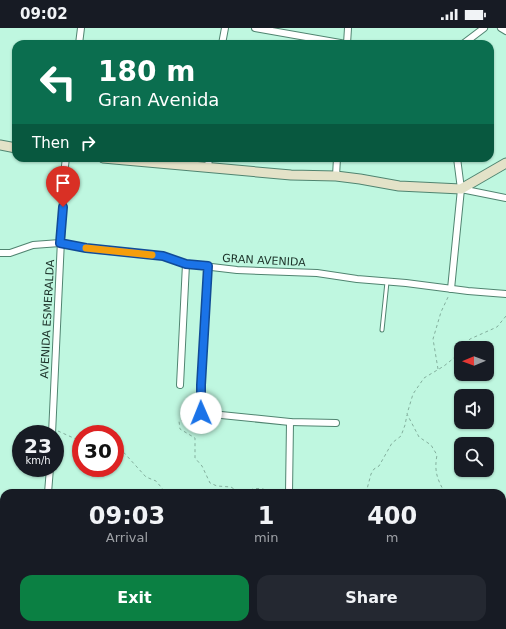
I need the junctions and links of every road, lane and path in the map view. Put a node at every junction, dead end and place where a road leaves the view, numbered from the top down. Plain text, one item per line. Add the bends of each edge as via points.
1 (81, 28) edge
2 (225, 28) edge
3 (255, 28) edge
4 (348, 28) edge
5 (484, 28) edge
6 (501, 28) edge
7 (506, 31) edge
8 (80, 40) edge
9 (223, 40) edge
10 (323, 40) edge
11 (346, 40) edge
12 (468, 40) edge
13 (0, 145) edge
14 (12, 147) edge
15 (65, 162) edge
16 (188, 162) edge
17 (337, 162) edge
18 (458, 162) edge
19 (506, 162) edge
20 (209, 163) edge
21 (336, 176) junction
22 (461, 189) junction
23 (506, 198) edge
24 (60, 243) junction
25 (0, 253) edge
26 (186, 264) junction
27 (208, 266) junction
28 (387, 281) junction
29 (451, 289) junction
30 (506, 294) edge
31 (506, 316) edge
32 (382, 330) dead end
33 (438, 369) junction
34 (180, 385) dead end
35 (201, 413) junction
36 (408, 414) junction
37 (290, 422) junction
38 (336, 423) dead end
39 (52, 425) edge
40 (124, 453) edge
41 (49, 477) edge
42 (48, 489) edge
43 (163, 489) edge
44 (234, 489) edge
45 (289, 489) edge
46 (367, 489) edge
47 (442, 489) edge

1 - 8 street
2 - 9 street
3 - 10 street
4 - 11 street
5 - 12 street
6 - 7 street
13 - 14 street
15 - 24 street, AVENIDA ESMERALDA
16 - 20 street
17 - 21 street
18 - 22 street
19 - 22 street
20 - 21 street via 291,175
21 - 22 street via 399,186
22 - 23 street
22 - 29 street
24 - 25 street, GRAN AVENIDA via 33,245 10,254
24 - 26 street, GRAN AVENIDA via 163,256
24 - 39 street, AVENIDA ESMERALDA
26 - 27 street, GRAN AVENIDA
26 - 34 street
27 - 28 street, GRAN AVENIDA
27 - 35 street
28 - 29 street, GRAN AVENIDA
28 - 32 lane
29 - 30 street, GRAN AVENIDA
29 - 33 path via 433,339
31 - 33 path via 497,327 470,339 454,358
33 - 36 path via 424,378 418,386 413,394
35 - 37 street
35 - 44 path via 179,420 180,429 196,438 196,458 210,483
36 - 46 path via 402,436 392,443 374,469
36 - 47 path via 419,437 431,445 437,455 436,474
37 - 38 street
37 - 45 street
40 - 43 path via 146,477 156,481
41 - 42 street

